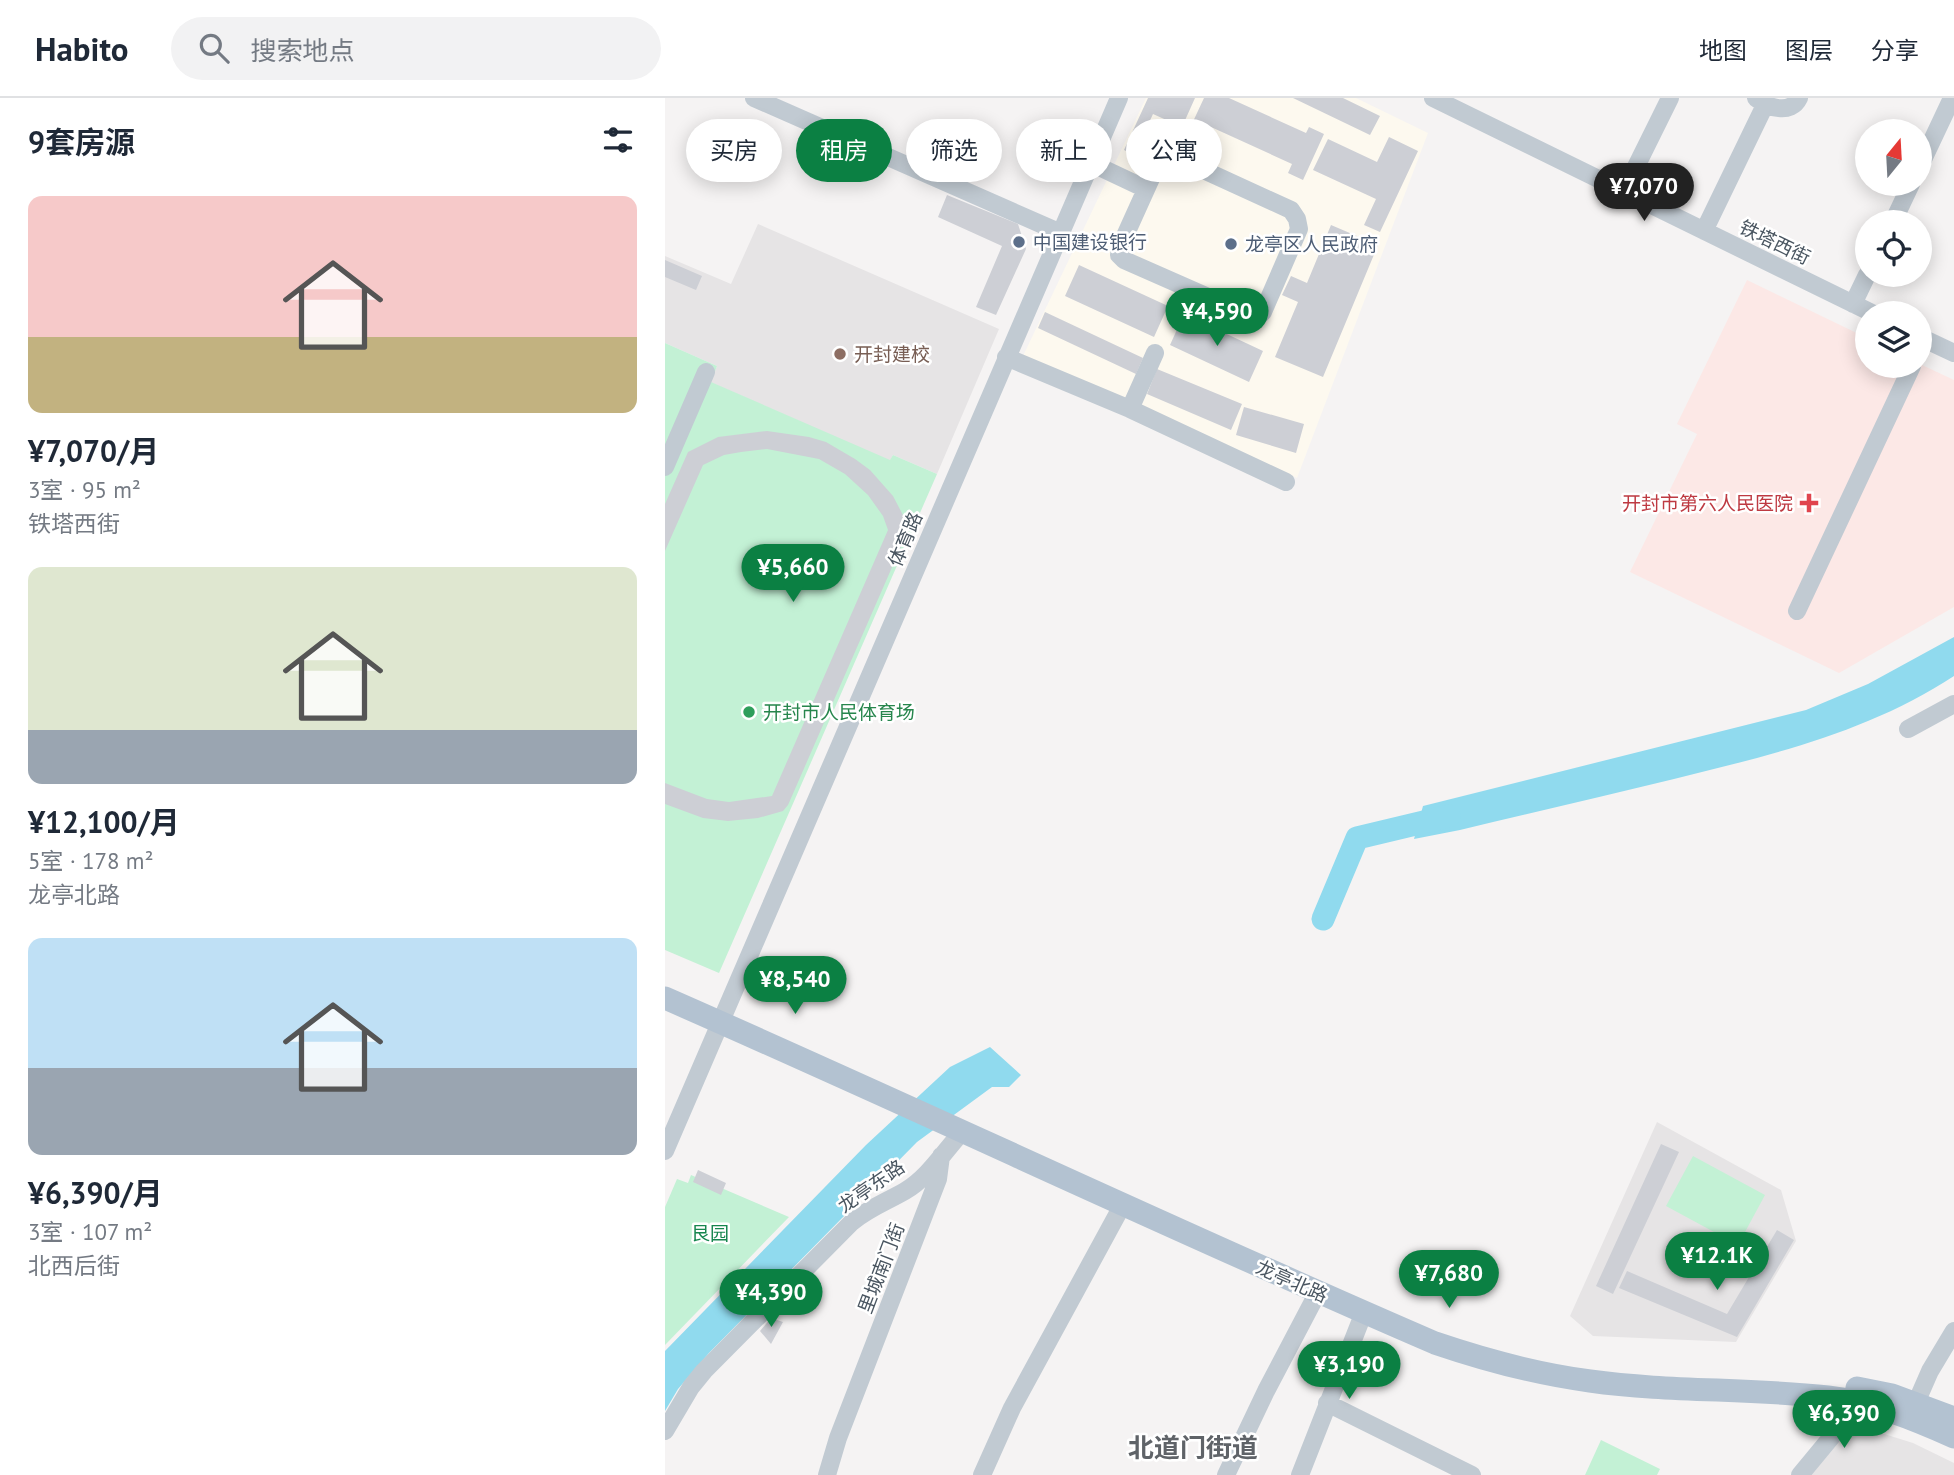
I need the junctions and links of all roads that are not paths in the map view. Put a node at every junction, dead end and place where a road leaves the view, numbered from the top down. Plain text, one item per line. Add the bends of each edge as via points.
1 (754, 98) edge
2 (1119, 98) edge
3 (1433, 98) edge
4 (1670, 98) edge
5 (1799, 98) edge
6 (1952, 98) edge
7 (1761, 102) edge
8 (1110, 119) edge
9 (1932, 140) edge
10 (1112, 173) edge
11 (1083, 182) edge
12 (1146, 189) junction
13 (1624, 191) junction
14 (1705, 231) junction
15 (1061, 233) junction
16 (1861, 287) edge
17 (1853, 304) joint
18 (1932, 346) edge
19 (1155, 353) dead end
20 (1954, 354) edge
21 (1006, 357) junction
22 (706, 372) dead end
23 (1906, 378) edge
24 (1130, 409) junction
25 (666, 463) edge
26 (1286, 482) dead end
27 (1797, 611) dead end
28 (1954, 704) edge
29 (1908, 729) dead end
30 (665, 983) edge
31 (665, 998) edge
32 (722, 1016) junction
33 (959, 1124) junction
34 (665, 1151) edge
35 (942, 1154) junction
36 (1123, 1204) junction
37 (1318, 1292) junction
38 (1364, 1312) junction
39 (1954, 1331) edge
40 (1328, 1403) junction
41 (1916, 1403) junction
42 (1876, 1408) junction
43 (1954, 1418) edge
44 (665, 1432) edge
45 (1954, 1437) edge
46 (827, 1475) edge
47 (982, 1475) edge
48 (1226, 1475) edge
49 (1300, 1475) edge
50 (1472, 1475) edge
51 (1800, 1475) edge

1 - 15 street
2 - 8 street, 体育路
3 - 13 street, 铁塔西街
4 - 13 street
5 - 7 street via 1789,108
6 - 9 street
7 - 14 street
10 - 12 street
11 - 15 street, 体育路
12 - 12 street via 1157,164 1173,156 1291,210 1299,229 1258,317 1119,256
13 - 14 street, 铁塔西街
14 - 17 street, 铁塔西街
15 - 21 street, 体育路
16 - 17 street
18 - 20 street
19 - 24 street
21 - 24 street
21 - 32 street, 体育路
22 - 25 street
23 - 27 street
24 - 26 street
28 - 29 street
30 - 32 main road, 龙亭北路
31 - 32 main road, 龙亭北路
32 - 33 main road, 龙亭北路
32 - 34 street, 体育路
33 - 35 street, 龙亭东路
33 - 36 main road, 龙亭北路
33 - 41 main road, 龙亭北路 via 1466,1339 1592,1367 1693,1378 1831,1384
35 - 44 street, 龙亭东路 via 905,1191 867,1209 852,1222 704,1371
35 - 46 street, 里城南门街 via 938,1180
36 - 37 main road, 龙亭北路
36 - 47 street via 1012,1408
37 - 38 main road, 龙亭北路
37 - 48 street
38 - 40 street
38 - 42 main road, 龙亭北路 via 1462,1352 1590,1381 1829,1397
39 - 41 street
40 - 49 street
40 - 50 street
41 - 43 main road, 龙亭北路
42 - 45 main road, 龙亭北路
42 - 51 street via 1848,1417

